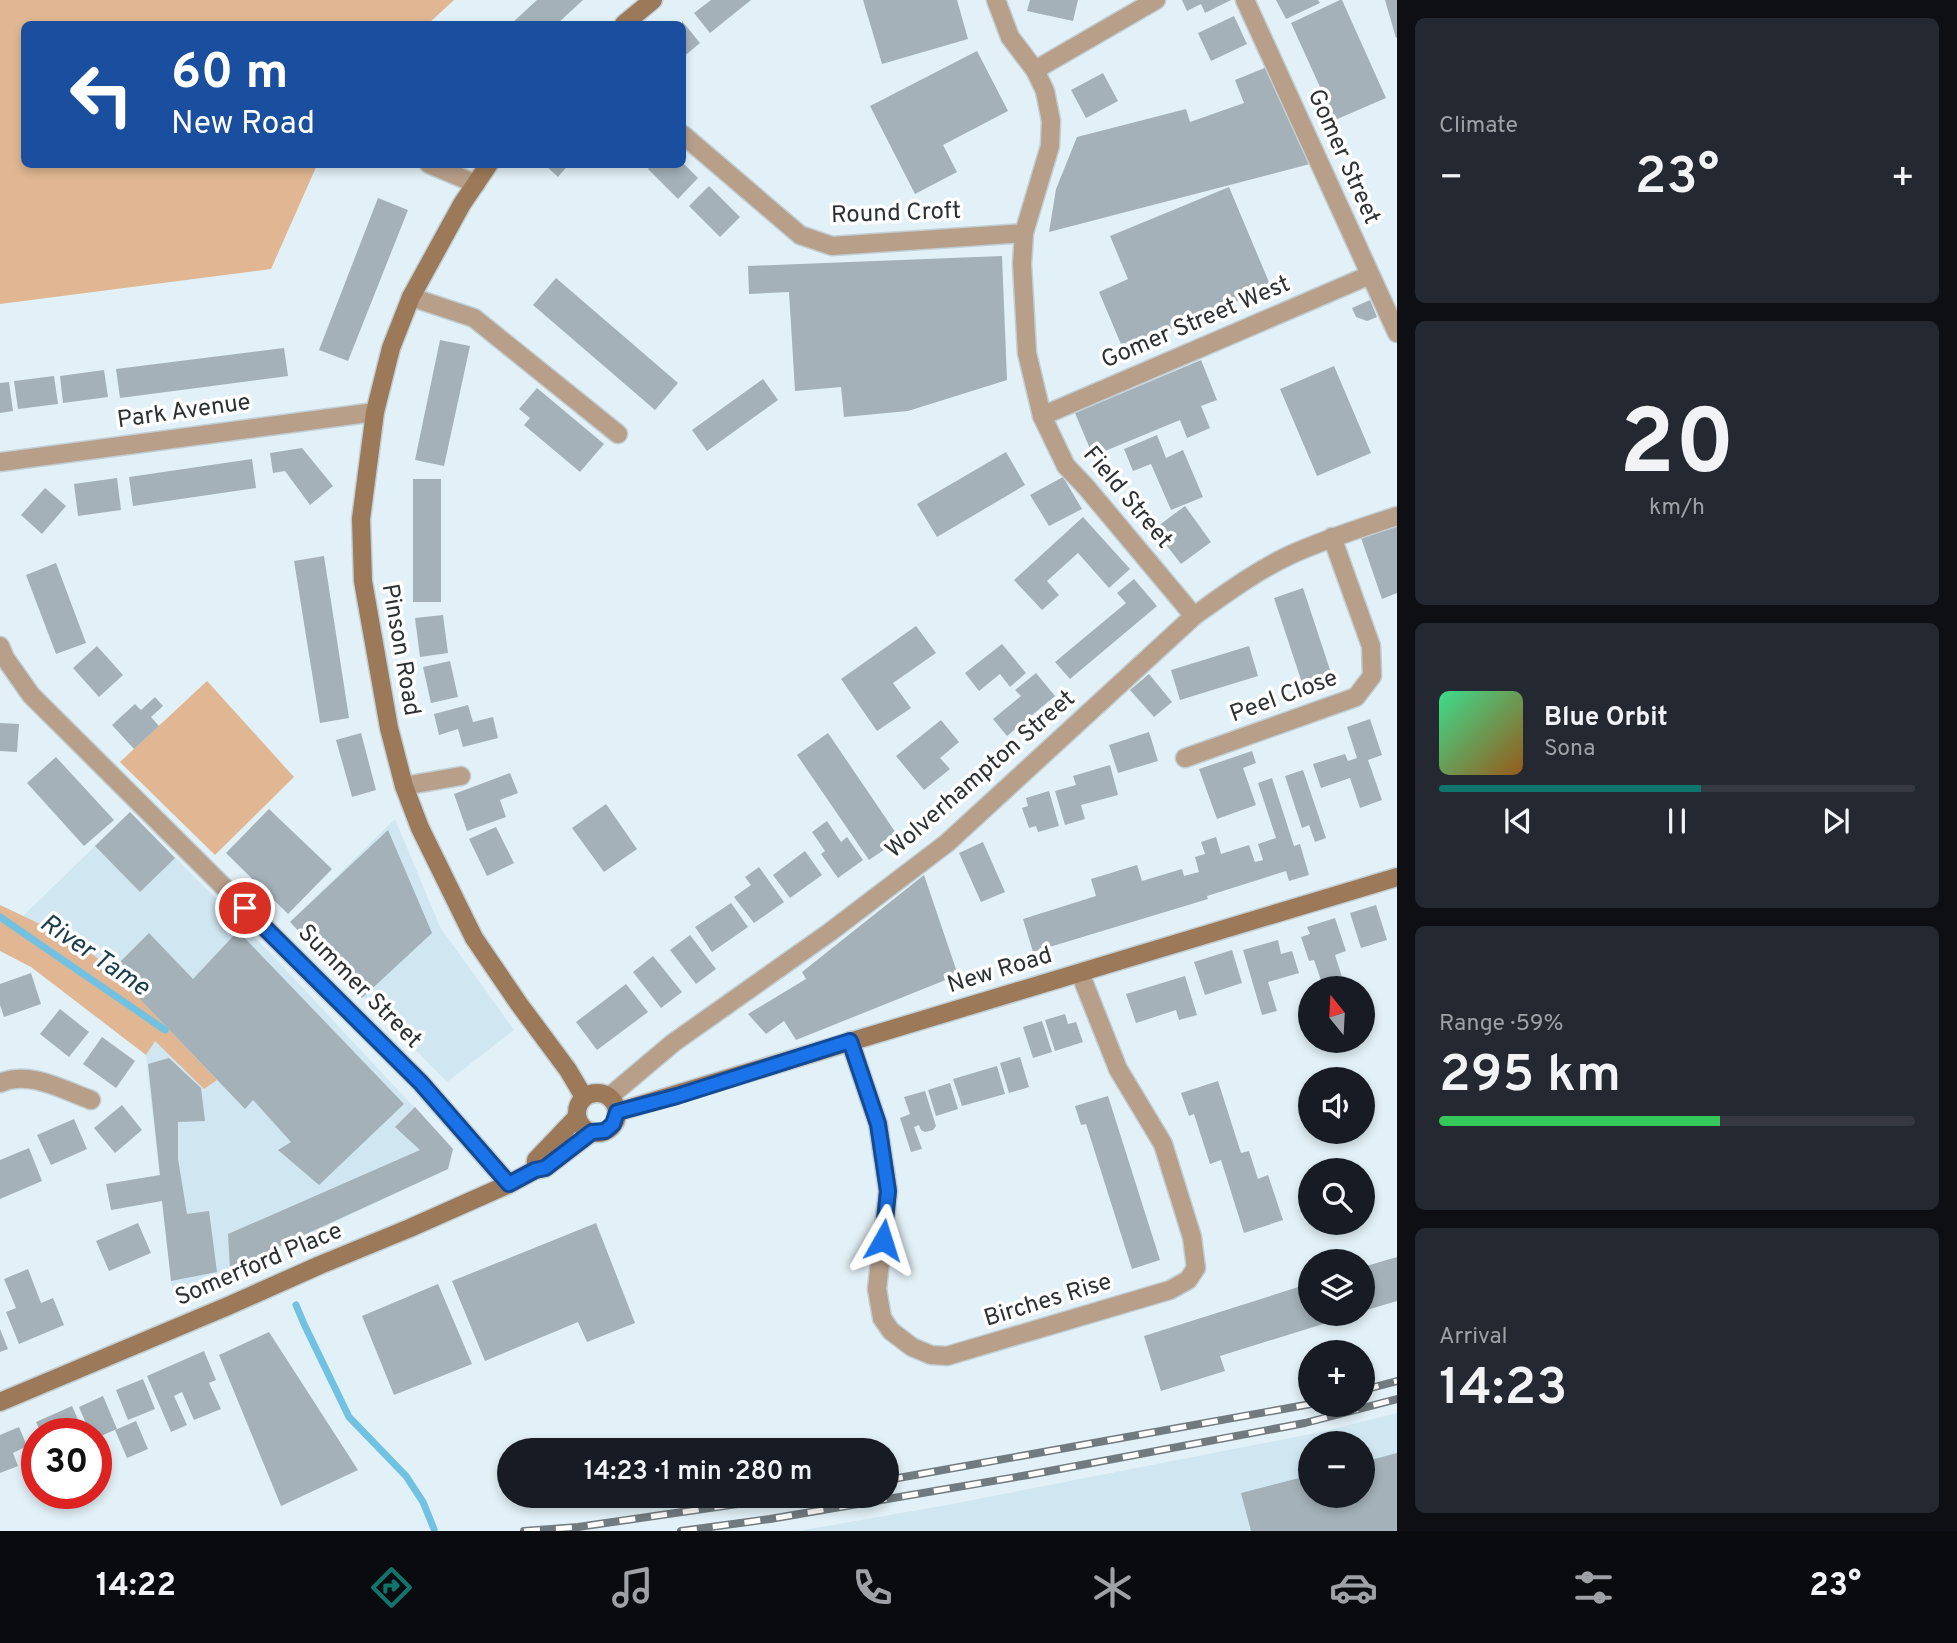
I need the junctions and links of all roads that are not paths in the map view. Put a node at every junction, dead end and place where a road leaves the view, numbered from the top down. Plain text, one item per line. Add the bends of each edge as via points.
1 (653, 0) edge
2 (996, 0) edge
3 (1156, 0) edge
4 (1245, 0) edge
5 (628, 21) edge
6 (1035, 70) junction
7 (686, 137) edge
8 (438, 168) edge
9 (486, 168) edge
10 (476, 184) junction
11 (1024, 233) junction
12 (1370, 275) junction
13 (411, 297) junction
14 (1397, 333) edge
15 (375, 412) junction
16 (1042, 416) junction
17 (618, 434) dead end
18 (0, 462) edge
19 (1397, 516) edge
20 (1332, 537) junction
21 (1194, 616) junction
22 (2, 655) edge
23 (1185, 758) dead end
24 (461, 776) dead end
25 (404, 786) junction
26 (1397, 877) edge
27 (1080, 973) junction
28 (850, 1041) junction
29 (0, 1083) edge
30 (584, 1097) junction
31 (91, 1100) dead end
32 (613, 1105) junction
33 (577, 1117) junction
34 (592, 1132) junction
35 (535, 1170) junction
36 (509, 1184) junction
37 (0, 1402) edge

1 - 5 main road
2 - 6 street, Field Street via 1010,37
3 - 6 street
4 - 12 street, Gomer Street
6 - 11 street, Field Street via 1051,121 1050,146
7 - 11 street, Round Croft via 800,235 832,246
8 - 10 street
9 - 10 main road, Pinson Road
10 - 13 main road, Pinson Road
11 - 16 street, Field Street via 1027,353
12 - 14 street, Gomer Street
12 - 16 street, Gomer Street West
13 - 15 main road, Pinson Road via 391,348
13 - 17 street via 474,318
15 - 18 street, Park Avenue
15 - 25 main road, Pinson Road via 361,519 363,581
16 - 21 street, Field Street via 1066,466
19 - 20 street, Wolverhampton Street
20 - 21 street, Wolverhampton Street via 1238,584
20 - 23 street, Peel Close via 1371,646 1372,676 1356,697
21 - 32 street, Wolverhampton Street via 947,843 673,1043
22 - 36 street, Summer Street via 31,695 421,1083
24 - 25 street
25 - 30 main road, Pinson Road via 474,938
26 - 27 main road, New Road
27 - 28 main road, New Road
27 - 28 street, Birches Rise via 1118,1069 1163,1144 1192,1237 1196,1268 1188,1280 1170,1290 1105,1310 947,1356 912,1347 891,1331 882,1318 877,1289 888,1191 878,1124
28 - 32 main road, New Road via 677,1096
29 - 31 street via 31,1079
30 - 32 main road via 601,1093
30 - 33 main road
32 - 34 main road via 615,1119 609,1128
33 - 34 main road via 584,1129
33 - 35 main road, Somerford Place via 536,1160
34 - 35 main road, Somerford Place via 545,1168
35 - 36 main road, Somerford Place
36 - 37 main road, Somerford Place

